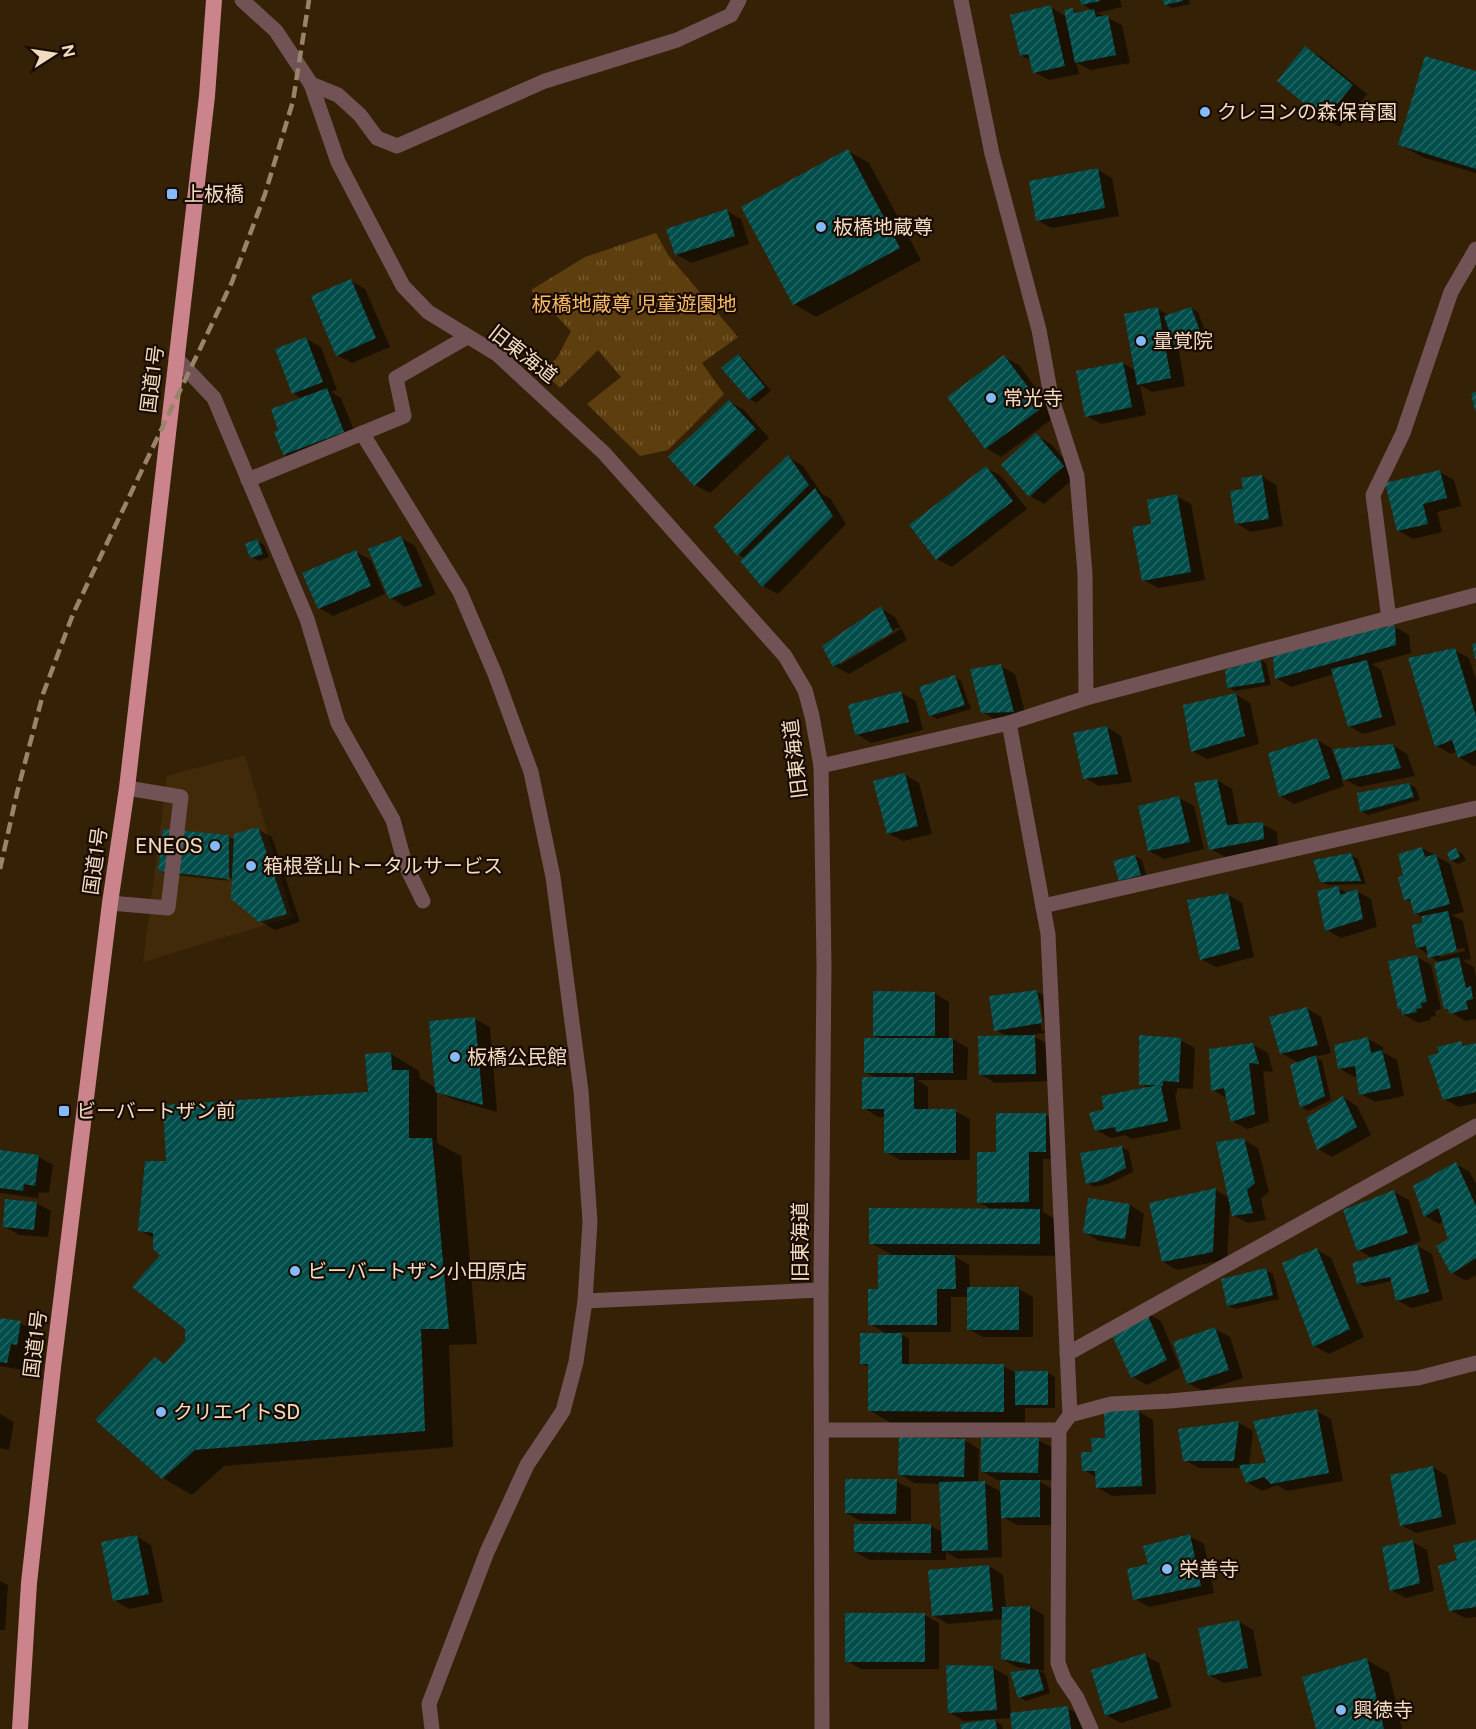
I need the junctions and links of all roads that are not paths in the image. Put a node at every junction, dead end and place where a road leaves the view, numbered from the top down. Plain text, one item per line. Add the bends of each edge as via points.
1 (214, 0) edge
2 (242, 0) edge
3 (739, 0) edge
4 (961, 0) edge
5 (310, 84) junction
6 (1476, 249) edge
7 (467, 337) junction
8 (176, 358) junction
9 (362, 434) junction
10 (248, 480) junction
11 (1476, 595) edge
12 (1389, 619) junction
13 (1086, 698) junction
14 (1009, 723) junction
15 (821, 766) junction
16 (127, 788) junction
17 (1476, 808) edge
18 (423, 901) dead end
19 (110, 903) junction
20 (1043, 906) junction
21 (1476, 1126) edge
22 (821, 1290) junction
23 (585, 1301) junction
24 (1066, 1354) junction
25 (1476, 1363) edge
26 (1070, 1415) junction
27 (822, 1430) junction
28 (1059, 1430) junction
29 (20, 1729) edge
30 (432, 1729) edge
31 (822, 1729) edge
32 (1090, 1729) edge

1 - 8 highway, 国道1号 via 207,96
2 - 5 street, 旧東海道 via 276,31
3 - 5 street via 731,15 677,40 545,81 397,146 377,138 338,95
4 - 13 street via 992,154 1039,330 1051,396 1077,476 1085,574
5 - 7 street, 旧東海道 via 338,162 403,286 428,312
6 - 12 street via 1451,292 1403,433 1373,495
7 - 9 street via 396,378 404,416
7 - 15 street, 旧東海道 via 497,354 603,453 785,656 805,690
8 - 10 street via 214,398
8 - 16 highway, 国道1号
9 - 10 street
9 - 23 street via 460,592 531,772 553,878 581,1091 590,1222
10 - 18 street via 308,619 338,723 393,820 405,864
11 - 12 street
12 - 13 street
13 - 14 street
14 - 15 street
14 - 20 street
15 - 22 street, 旧東海道
16 - 19 highway, 国道1号
16 - 19 street via 181,797 168,908
17 - 20 street
19 - 29 highway, 国道1号 via 29,1583
20 - 24 street via 1048,934
21 - 24 street
22 - 23 street
22 - 27 street, 旧東海道
23 - 30 street via 576,1362 562,1411 527,1465 487,1552 429,1704
24 - 26 street
25 - 26 street via 1418,1378 1111,1404
26 - 28 street
27 - 28 street
27 - 31 street, 旧東海道
28 - 32 street via 1058,1662

